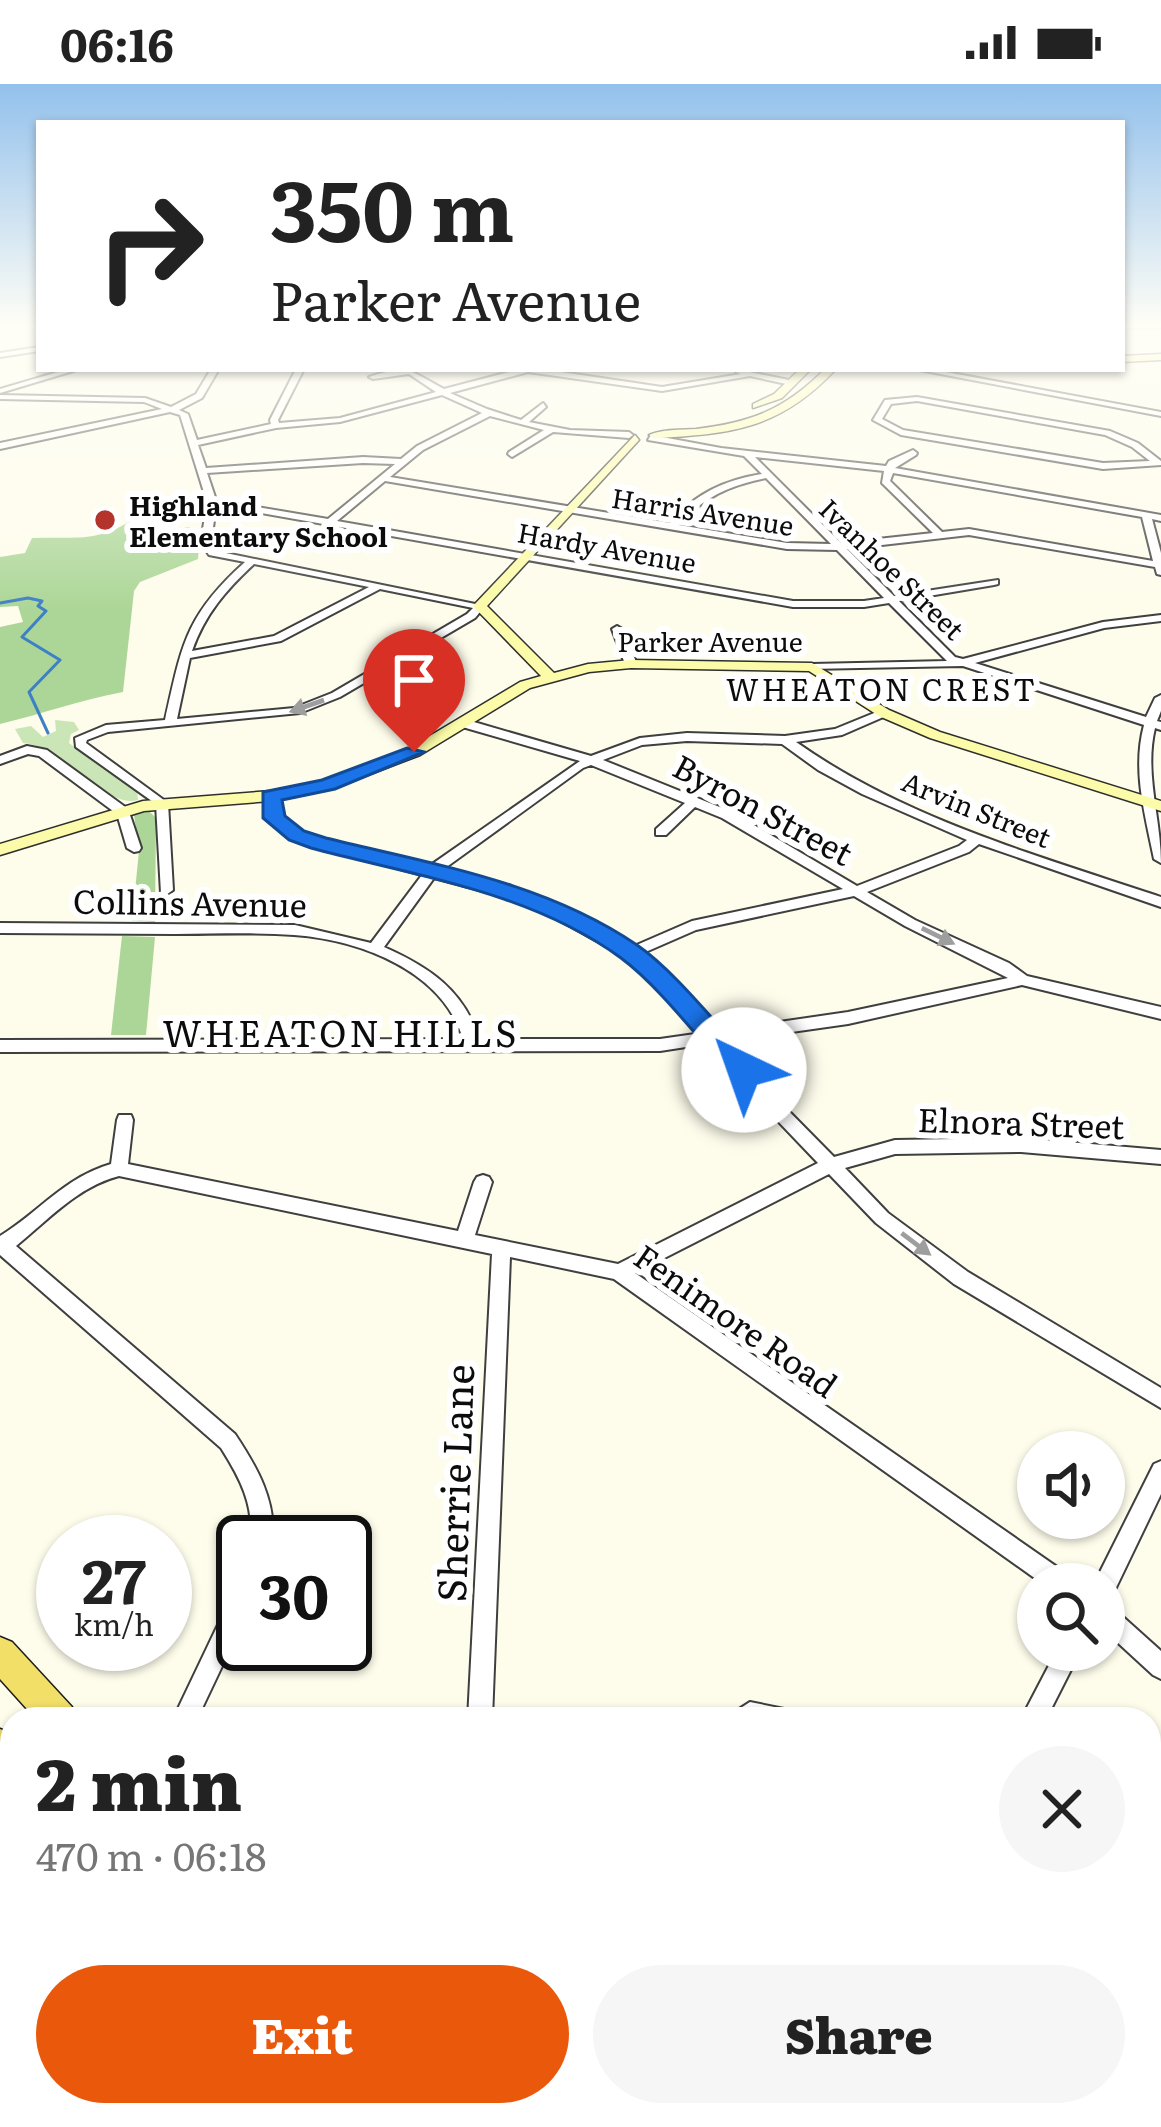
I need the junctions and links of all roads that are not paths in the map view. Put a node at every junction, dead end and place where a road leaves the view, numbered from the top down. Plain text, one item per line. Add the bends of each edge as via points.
1 (119, 420) edge
2 (188, 420) edge
3 (274, 420) edge
4 (336, 420) edge
5 (476, 420) edge
6 (514, 420) edge
7 (526, 420) edge
8 (707, 420) edge
9 (742, 420) edge
10 (879, 420) edge
11 (1040, 420) edge
12 (523, 423) junction
13 (276, 426) junction
14 (552, 429) junction
15 (630, 434) junction
16 (652, 435) junction
17 (609, 436) joint
18 (672, 439) junction
19 (196, 442) junction
20 (0, 446) edge
21 (913, 453) dead end
22 (512, 454) dead end
23 (747, 454) junction
24 (401, 462) junction
25 (1159, 464) edge
26 (889, 469) junction
27 (204, 471) junction
28 (766, 476) junction
29 (382, 478) junction
30 (212, 502) junction
31 (568, 509) junction
32 (1146, 515) junction
33 (1161, 518) edge
34 (332, 520) junction
35 (672, 526) junction
36 (937, 532) junction
37 (836, 548) junction
38 (525, 555) junction
39 (251, 562) junction
40 (1160, 569) edge
41 (994, 582) dead end
42 (377, 587) junction
43 (890, 600) junction
44 (480, 606) junction
45 (1161, 618) edge
46 (617, 629) dead end
47 (186, 655) junction
48 (631, 664) junction
49 (958, 664) junction
50 (812, 667) junction
51 (549, 676) junction
52 (1161, 698) edge
53 (884, 713) junction
54 (170, 722) junction
55 (463, 722) junction
56 (1154, 724) edge
57 (785, 740) junction
58 (0, 760) edge
59 (591, 760) junction
60 (271, 796) junction
61 (694, 800) junction
62 (162, 803) junction
63 (1155, 804) edge
64 (123, 812) junction
65 (661, 832) dead end
66 (977, 839) junction
67 (134, 848) dead end
68 (0, 850) edge
69 (1161, 859) edge
70 (432, 872) junction
71 (166, 890) dead end
72 (856, 890) junction
73 (1161, 902) edge
74 (0, 928) edge
75 (376, 946) junction
76 (632, 953) junction
77 (1022, 980) junction
78 (1161, 1013) edge
79 (715, 1039) junction
80 (473, 1045) junction
81 (0, 1046) edge
82 (125, 1120) dead end
83 (1161, 1157) edge
84 (831, 1166) junction
85 (119, 1169) junction
86 (483, 1181) dead end
87 (464, 1242) junction
88 (2, 1245) edge
89 (501, 1250) junction
90 (619, 1272) junction
91 (1161, 1399) edge
92 (1161, 1472) edge
93 (259, 1515) edge
94 (1032, 1563) edge
95 (1116, 1563) edge
96 (1125, 1634) edge
97 (0, 1654) edge
98 (216, 1654) edge
99 (1161, 1667) edge
100 (1058, 1671) edge
101 (48, 1707) edge
102 (191, 1707) edge
103 (481, 1707) edge
104 (1040, 1707) edge

1 - 20 street
2 - 19 street
3 - 13 street
4 - 13 street
5 - 24 street
6 - 12 street
7 - 12 street
8 - 16 street
9 - 18 street
10 - 25 street via 901,432 1090,464
11 - 25 street via 1099,431
12 - 14 street
13 - 19 street
14 - 17 street
14 - 22 street
15 - 16 street
15 - 17 street
15 - 31 street
16 - 18 street
18 - 23 street
19 - 27 street
21 - 26 street
23 - 26 street
23 - 28 street, Ivanhoe Street
24 - 27 street
24 - 29 street
26 - 32 street
26 - 36 street via 888,488
27 - 30 street
28 - 35 street via 701,494
28 - 37 street, Ivanhoe Street
29 - 31 street, Harris Avenue
29 - 34 street
30 - 34 street, Hardy Avenue
30 - 39 street via 208,549
31 - 35 street, Harris Avenue
31 - 38 street
32 - 33 street
32 - 40 street
34 - 38 street, Hardy Avenue
35 - 37 street, Harris Avenue
36 - 37 street, Harris Avenue
36 - 40 street, Harris Avenue via 994,535
37 - 43 street, Ivanhoe Street
38 - 43 street, Hardy Avenue via 793,604
38 - 44 street
39 - 42 street
39 - 47 street via 202,611
41 - 43 street, Hardy Avenue
42 - 44 street
42 - 47 street via 277,639
43 - 49 street, Ivanhoe Street
44 - 51 street
44 -> 54 street via 313,705 259,718
45 - 49 street, Parker Avenue
46 - 48 street
47 - 54 street
48 - 50 street, Parker Avenue
48 - 51 street, Parker Avenue
49 - 50 street, Parker Avenue
49 - 56 street
50 - 53 street
51 - 55 street, Parker Avenue
52 - 56 street
53 - 57 street via 838,732
53 - 63 street
54 - 62 street via 106,728 80,744
55 - 59 street, Byron Street
55 - 60 street, Parker Avenue via 374,770
56 - 63 street via 1142,761
57 - 59 street via 687,737 640,742
57 - 66 street, Arvin Street
58 - 64 street via 33,749
59 - 61 street, Byron Street
59 - 70 street
60 - 62 street, Parker Avenue
60 - 70 street via 274,818 296,836
61 - 65 street
61 - 72 street, Byron Street
62 - 64 street, Parker Avenue
62 - 71 street
63 - 69 street
64 - 67 street
64 - 68 street, Parker Avenue
66 - 72 street
66 - 73 street, Arvin Street
70 - 75 street
70 - 76 street via 533,900
72 - 76 street via 692,926
72 -> 77 street, Byron Street
74 - 75 street, Collins Avenue via 295,930
75 - 80 street, Collins Avenue via 450,998 470,1024
76 - 79 street
77 - 78 street
77 - 79 street
79 - 80 street
79 - 84 street
80 - 81 street
82 - 85 street
83 - 84 street, Elnora Street via 956,1144 895,1147
84 - 90 street, Elnora Street
84 -> 91 street via 882,1218 961,1278
85 - 87 street, Fenimore Road
85 - 88 street via 98,1172
86 - 87 street
87 - 89 street, Fenimore Road
88 - 93 street via 228,1441 247,1468
89 - 90 street, Fenimore Road
89 - 103 street, Sherrie Lane
90 - 94 street, Fenimore Road
92 - 95 street
96 - 99 street
97 - 101 main road
98 - 102 street
100 - 104 street

